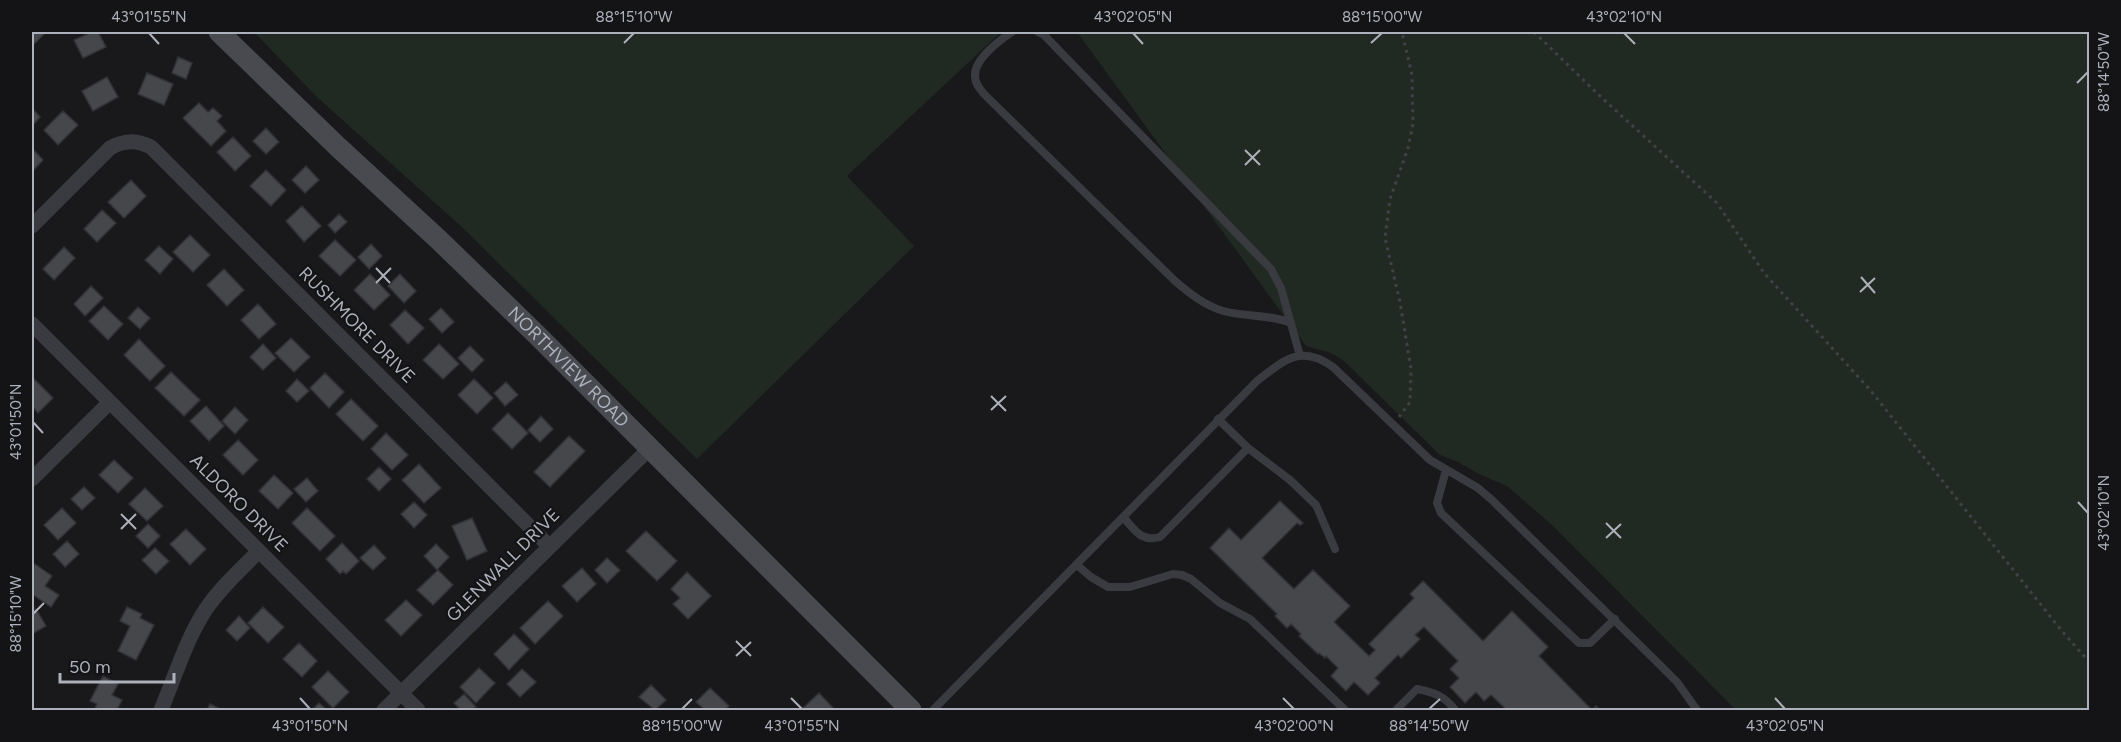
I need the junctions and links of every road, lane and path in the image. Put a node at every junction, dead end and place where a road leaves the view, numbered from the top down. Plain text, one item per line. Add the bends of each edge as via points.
1 (219, 32) edge
2 (1012, 32) edge
3 (1038, 32) edge
4 (1402, 32) edge
5 (1534, 32) edge
6 (32, 226) edge
7 (1292, 323) junction
8 (32, 324) edge
9 (1300, 357) junction
10 (110, 402) junction
11 (1218, 419) junction
12 (1392, 425) junction
13 (650, 448) junction
14 (1248, 448) junction
15 (1446, 470) junction
16 (32, 479) edge
17 (1124, 518) junction
18 (549, 546) junction
19 (1335, 549) dead end
20 (259, 551) junction
21 (1077, 565) junction
22 (1615, 619) junction
23 (2090, 663) edge
24 (401, 693) junction
25 (161, 711) edge
26 (384, 711) edge
27 (418, 711) edge
28 (911, 711) edge
29 (933, 711) edge
30 (1345, 711) edge
31 (1396, 711) edge
32 (1455, 711) edge
33 (1697, 711) edge

1 - 13 street, NORTHVIEW ROAD via 456,255
2 - 7 lane via 978,66 974,75 984,94 1174,282 1222,310
3 - 7 lane via 1266,264 1281,288
4 - 12 path via 1412,75 1413,124 1390,199 1385,237 1412,382 1410,402
5 - 23 path via 1717,203 1764,273 1870,391
6 - 18 street, RUSHMORE DRIVE via 110,148 132,141 143,143 158,153
7 - 9 lane
8 - 10 street, ALDORO DRIVE
9 - 11 lane via 1289,358 1272,369
9 - 12 lane via 1319,357 1333,367
10 - 16 street
10 - 20 street, ALDORO DRIVE
11 - 14 lane
11 - 17 lane
12 - 15 lane
13 - 18 street, GLENWALL DRIVE
13 - 28 street, NORTHVIEW ROAD
14 - 17 lane via 1160,537 1141,537
14 - 19 lane via 1316,505
15 - 22 lane via 1492,500
15 - 22 lane via 1437,503 1441,513 1579,643 1590,643
17 - 21 lane
18 - 24 street, GLENWALL DRIVE
20 - 24 street, ALDORO DRIVE
20 - 25 street via 206,609
21 - 29 lane
21 - 30 lane via 1108,587 1130,586 1173,574 1191,579 1220,603 1250,619
22 - 33 lane via 1677,682
24 - 26 street, GLENWALL DRIVE
24 - 27 street, ALDORO DRIVE
31 - 32 lane via 1417,689 1434,692

